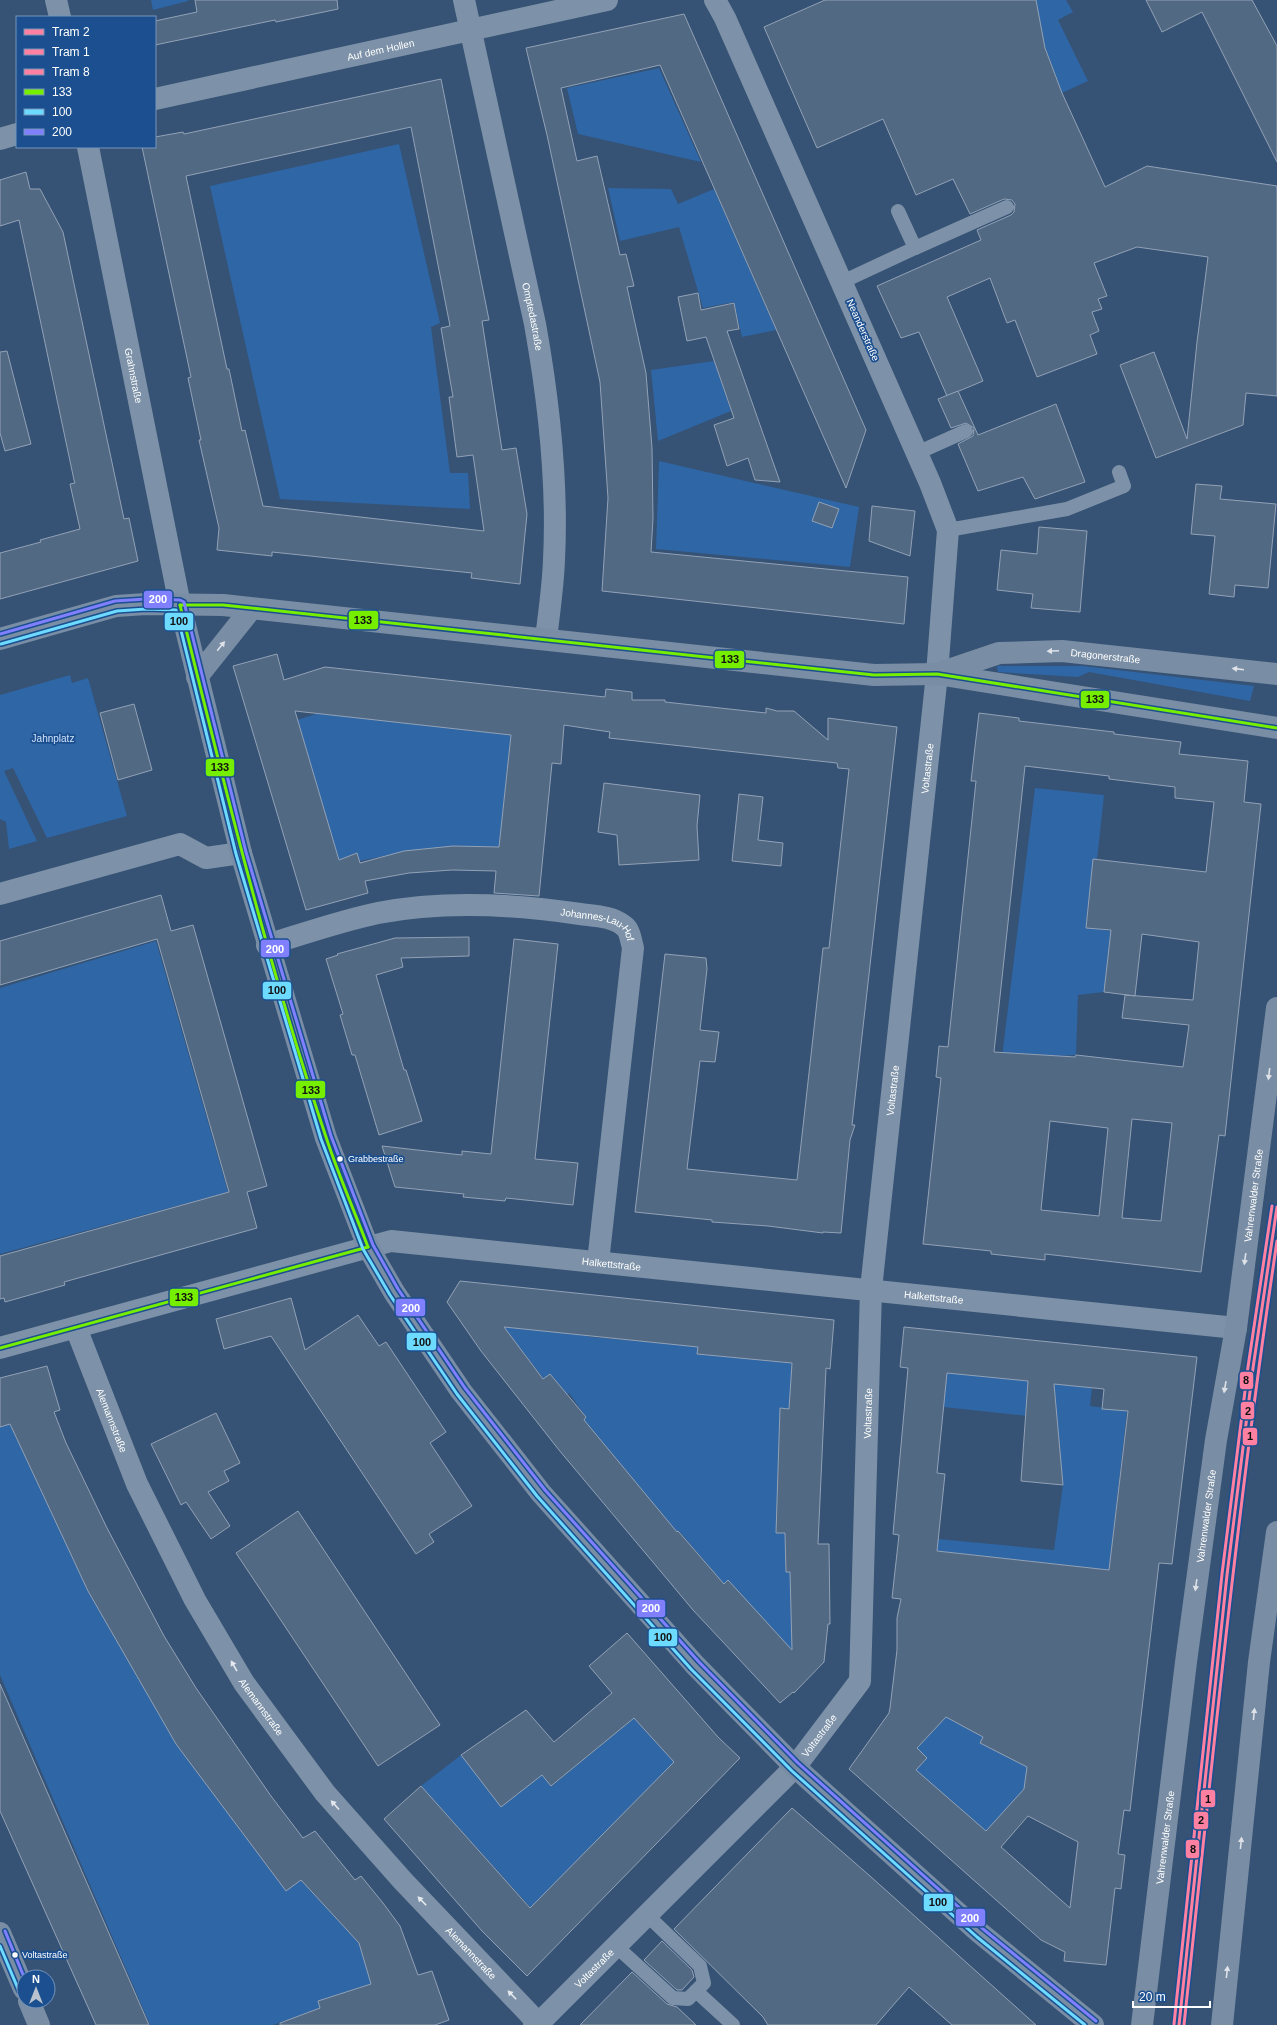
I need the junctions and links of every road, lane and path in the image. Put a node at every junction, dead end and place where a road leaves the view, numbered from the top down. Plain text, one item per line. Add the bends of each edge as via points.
1 (56, 0) edge
2 (464, 0) edge
3 (607, 0) edge
4 (715, 0) edge
5 (60, 16) edge
6 (471, 29) junction
7 (156, 99) edge
8 (16, 134) edge
9 (0, 139) edge
10 (88, 148) edge
11 (1007, 207) dead end
12 (898, 211) dead end
13 (915, 248) junction
14 (842, 282) junction
15 (966, 431) dead end
16 (917, 453) junction
17 (1119, 472) dead end
18 (948, 530) junction
19 (180, 605) junction
20 (251, 609) junction
21 (0, 639) edge
22 (546, 639) junction
23 (937, 674) junction
24 (1277, 674) edge
25 (197, 677) junction
26 (1277, 728) edge
27 (241, 853) junction
28 (0, 894) edge
29 (267, 945) junction
30 (1277, 1008) edge
31 (368, 1247) junction
32 (598, 1262) junction
33 (871, 1289) junction
34 (76, 1328) junction
35 (1236, 1328) junction
36 (0, 1348) edge
37 (1277, 1532) edge
38 (795, 1767) junction
39 (647, 1915) junction
40 (0, 1933) edge
41 (617, 1947) junction
42 (16, 1970) edge
43 (696, 1990) junction
44 (32, 2009) edge
45 (538, 2024) edge
46 (39, 2025) edge
47 (733, 2025) edge
48 (1094, 2025) edge
49 (1142, 2025) edge
50 (1222, 2025) edge

1 - 5 street
2 - 6 street, Omptedastraße
3 - 6 street, Auf dem Hollen
4 - 14 street, Neanderstraße
6 - 7 street, Auf dem Hollen
6 - 22 street, Omptedastraße via 536,324 544,375 554,457 554,561
8 - 9 street
10 - 19 street, Grahnstraße
11 - 13 lane
12 - 13 lane
13 - 14 lane
14 - 16 street, Neanderstraße
15 - 16 lane
16 - 18 street, Neanderstraße
17 - 18 lane via 1124,486 1067,509
18 - 23 street, Neanderstraße
19 - 20 street, Dragonerstraße
19 - 21 street via 116,606
19 - 25 street
20 - 22 street, Dragonerstraße
25 -> 20 street
22 - 23 street, Dragonerstraße via 874,675
24 -> 23 street, Dragonerstraße via 1062,651 999,653
23 - 26 street, Dragonerstraße
23 - 33 street, Voltastraße
25 - 27 street
27 - 28 street via 206,858 180,844
27 - 29 street
29 - 31 street via 326,1138
29 - 32 street, Johannes-Lau-Hof via 378,913 443,905 504,905 562,911 609,919 624,926 633,948
30 -> 35 street, Vahrenwalder Straße
31 - 32 street, Halkettstraße via 391,1241
31 - 34 street, Halkettstraße
31 - 38 street via 394,1292 461,1391 542,1493 695,1665
32 - 33 street, Halkettstraße
33 - 35 street, Halkettstraße
33 - 38 street, Voltastraße via 860,1681
34 - 36 street, Halkettstraße
45 -> 34 street, Alemannstraße via 325,1794 244,1683 195,1600 137,1484
35 -> 49 street, Vahrenwalder Straße via 1216,1440 1186,1662
50 -> 37 street via 1259,1662
38 - 39 street, Voltastraße
38 - 48 street via 980,1932
39 - 41 street, Voltastraße
39 - 43 lane via 700,1966 704,1983
40 - 42 street
41 - 43 lane via 673,1998 688,1999
41 - 45 street, Voltastraße
43 - 47 lane
44 - 46 street

